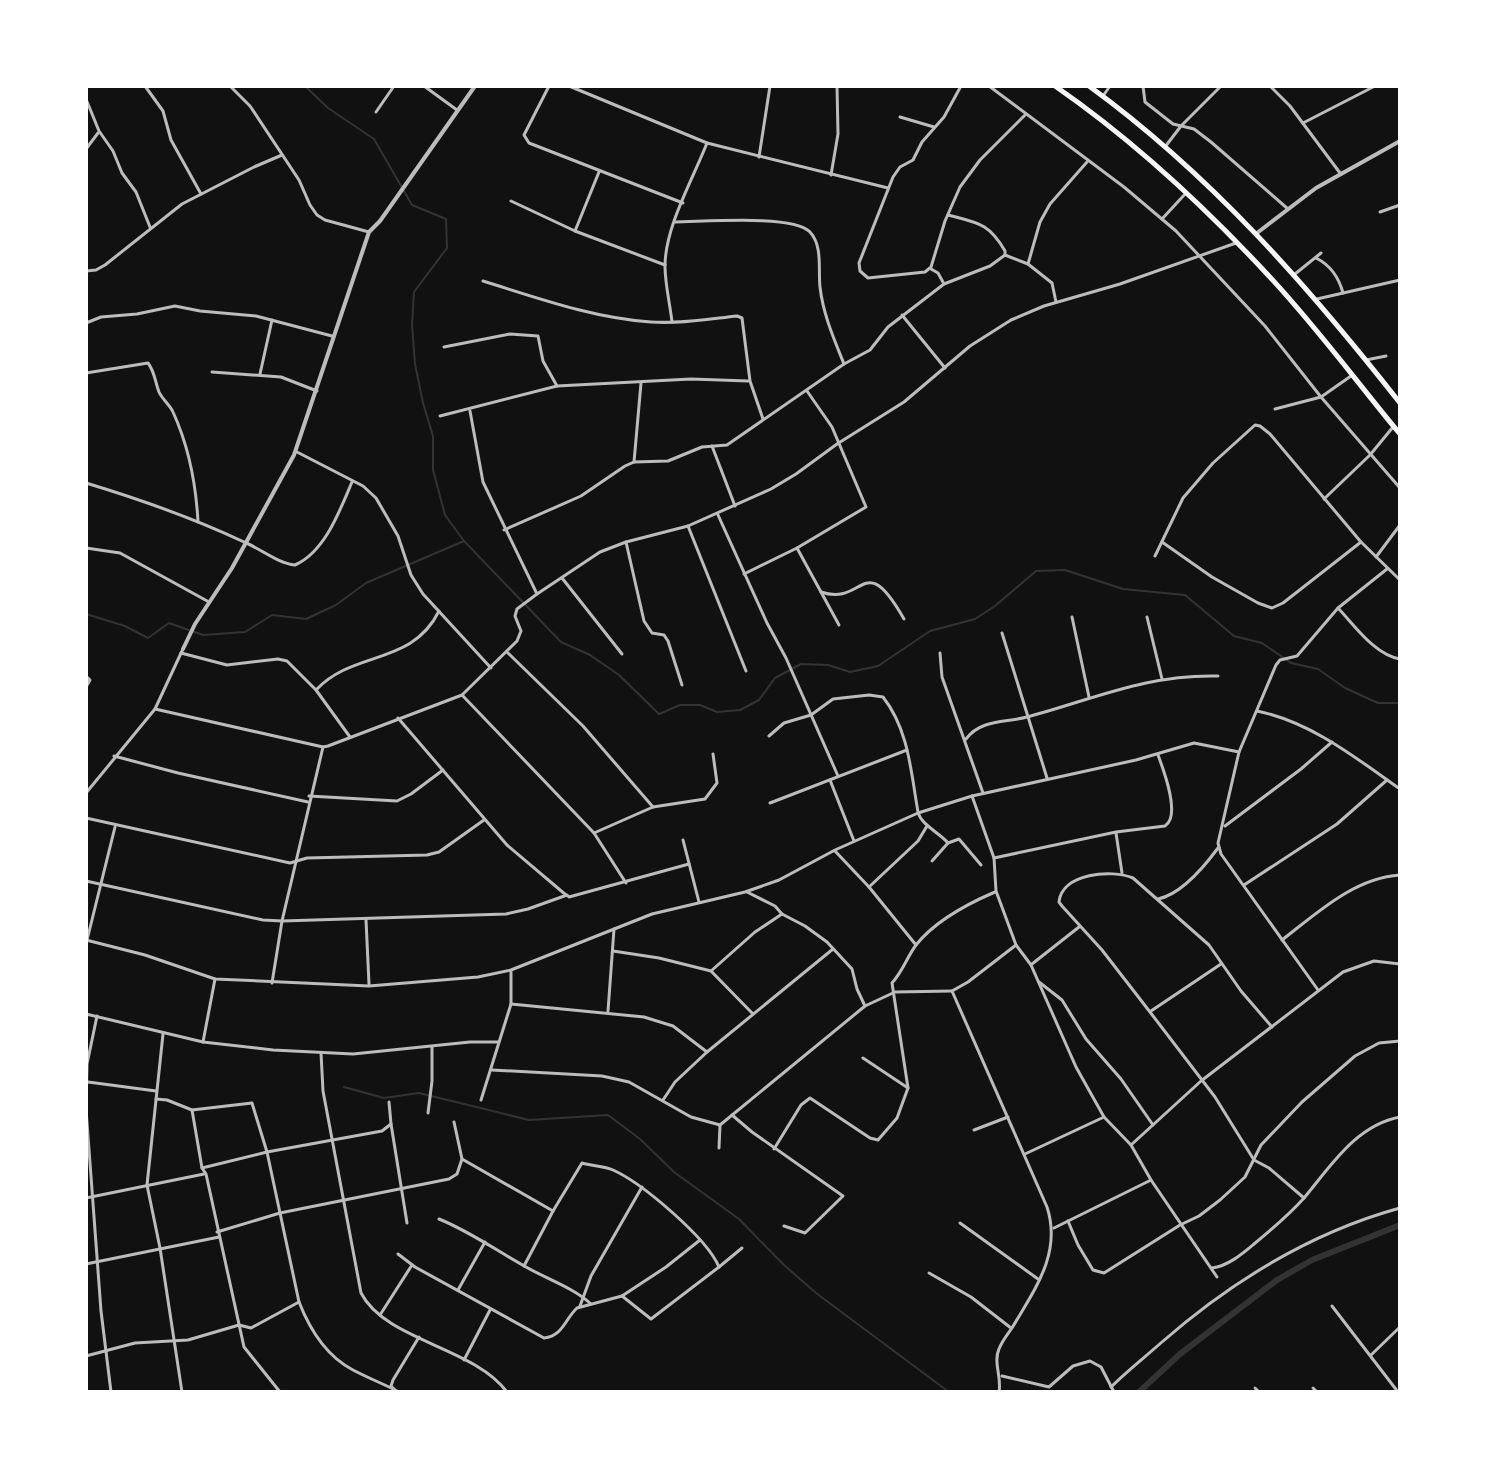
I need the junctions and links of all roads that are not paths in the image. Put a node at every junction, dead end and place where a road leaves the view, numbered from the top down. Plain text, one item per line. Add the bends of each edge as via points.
1 (145, 86) edge
2 (230, 86) edge
3 (394, 86) edge
4 (424, 86) edge
5 (475, 86) edge
6 (549, 86) edge
7 (569, 86) edge
8 (770, 86) edge
9 (837, 86) edge
10 (961, 86) edge
11 (989, 86) edge
12 (1055, 86) edge
13 (1089, 86) edge
14 (1110, 86) edge
15 (1143, 86) edge
16 (1221, 86) edge
17 (1270, 86) edge
18 (1355, 86) edge
19 (1375, 86) edge
20 (1360, 93) junction
21 (1103, 96) junction
22 (86, 99) edge
23 (457, 110) junction
24 (376, 112) dead end
25 (1026, 114) junction
26 (900, 117) dead end
27 (1303, 123) junction
28 (1181, 126) junction
29 (934, 127) junction
30 (99, 131) junction
31 (1400, 141) edge
32 (707, 143) junction
33 (1165, 147) junction
34 (86, 149) edge
35 (282, 155) junction
36 (759, 157) junction
37 (1088, 161) junction
38 (599, 171) junction
39 (1340, 173) junction
40 (831, 175) junction
41 (888, 188) junction
42 (1186, 193) junction
43 (201, 194) junction
44 (511, 201) dead end
45 (683, 203) junction
46 (1400, 205) edge
47 (1288, 209) junction
48 (1380, 212) dead end
49 (948, 215) junction
50 (1162, 219) junction
51 (675, 222) junction
52 (151, 228) junction
53 (575, 231) junction
54 (369, 232) junction
55 (1257, 233) junction
56 (1236, 243) junction
57 (1321, 253) dead end
58 (1005, 255) junction
59 (1200, 256) junction
60 (1316, 258) junction
61 (1028, 264) junction
62 (665, 265) junction
63 (929, 268) junction
64 (86, 271) edge
65 (1295, 274) junction
66 (1400, 280) edge
67 (483, 281) dead end
68 (944, 284) junction
69 (1343, 293) junction
70 (1317, 299) junction
71 (1056, 302) junction
72 (902, 315) junction
73 (272, 320) junction
74 (672, 322) junction
75 (86, 323) edge
76 (333, 336) junction
77 (444, 347) dead end
78 (1386, 356) dead end
79 (1366, 360) junction
80 (844, 364) junction
81 (945, 368) junction
82 (212, 372) dead end
83 (86, 373) edge
84 (260, 374) junction
85 (1352, 375) junction
86 (750, 381) junction
87 (641, 383) junction
88 (557, 386) junction
89 (806, 390) junction
90 (317, 392) junction
91 (1321, 397) junction
92 (1400, 403) edge
93 (1275, 409) dead end
94 (470, 410) junction
95 (440, 416) dead end
96 (763, 419) junction
97 (1394, 427) junction
98 (1400, 434) edge
99 (837, 444) junction
100 (712, 446) junction
101 (296, 451) junction
102 (1370, 455) junction
103 (634, 462) junction
104 (352, 482) junction
105 (86, 483) edge
106 (1400, 488) edge
107 (1324, 499) junction
108 (735, 506) junction
109 (717, 514) junction
110 (198, 522) junction
111 (1400, 525) edge
112 (688, 526) junction
113 (504, 530) junction
114 (246, 542) junction
115 (626, 542) junction
116 (1162, 542) junction
117 (1361, 542) junction
118 (86, 548) edge
119 (797, 548) junction
120 (1155, 556) dead end
121 (1376, 557) junction
122 (1387, 569) junction
123 (744, 574) junction
124 (561, 577) junction
125 (1400, 580) edge
126 (821, 592) junction
127 (537, 594) junction
128 (210, 603) junction
129 (1338, 608) junction
130 (439, 611) junction
131 (1072, 617) dead end
132 (1147, 617) dead end
133 (904, 619) dead end
134 (839, 625) dead end
135 (1002, 633) dead end
136 (182, 651) junction
137 (507, 652) junction
138 (940, 653) dead end
139 (622, 654) dead end
140 (1400, 659) edge
141 (491, 668) junction
142 (746, 671) dead end
143 (86, 676) edge
144 (1218, 676) dead end
145 (1162, 679) junction
146 (682, 685) dead end
147 (86, 687) edge
148 (316, 690) junction
149 (462, 695) junction
150 (1089, 697) junction
151 (155, 709) junction
152 (1257, 711) junction
153 (811, 715) junction
154 (1030, 717) junction
155 (398, 718) junction
156 (769, 736) dead end
157 (350, 737) junction
158 (966, 739) junction
159 (1332, 742) junction
160 (323, 747) junction
161 (907, 750) junction
162 (1239, 752) junction
163 (713, 754) dead end
164 (1158, 755) junction
165 (114, 756) junction
166 (443, 770) junction
167 (838, 776) junction
168 (1047, 778) junction
169 (830, 780) junction
170 (1387, 780) junction
171 (1400, 789) edge
172 (86, 793) edge
173 (983, 793) junction
174 (972, 796) junction
175 (309, 799) junction
176 (770, 803) dead end
177 (653, 807) junction
178 (918, 813) junction
179 (86, 818) edge
180 (484, 820) junction
181 (115, 825) junction
182 (927, 826) junction
183 (1223, 827) junction
184 (1116, 832) junction
185 (594, 833) junction
186 (683, 840) dead end
187 (854, 841) junction
188 (948, 843) junction
189 (1218, 847) junction
190 (835, 850) junction
191 (994, 858) junction
192 (296, 861) junction
193 (932, 861) dead end
194 (689, 864) junction
195 (981, 865) dead end
196 (1122, 873) junction
197 (1400, 875) edge
198 (86, 881) edge
199 (626, 883) junction
200 (102, 884) junction
201 (1244, 885) junction
202 (869, 887) junction
203 (996, 891) junction
204 (745, 892) junction
205 (567, 895) junction
206 (1158, 899) junction
207 (699, 903) junction
208 (782, 914) junction
209 (366, 920) junction
210 (282, 921) junction
211 (1079, 927) junction
212 (614, 929) junction
213 (86, 940) edge
214 (1282, 940) junction
215 (916, 945) junction
216 (1016, 945) junction
217 (833, 949) junction
218 (613, 951) junction
219 (1221, 964) junction
220 (1400, 964) edge
221 (1031, 965) junction
222 (511, 970) junction
223 (711, 971) junction
224 (215, 979) junction
225 (1036, 979) junction
226 (272, 983) junction
227 (369, 986) junction
228 (1318, 990) junction
229 (952, 991) junction
230 (895, 992) junction
231 (511, 1004) junction
232 (865, 1006) junction
233 (608, 1011) junction
234 (1150, 1012) junction
235 (86, 1014) edge
236 (753, 1014) junction
237 (97, 1016) junction
238 (1272, 1027) junction
239 (163, 1034) junction
240 (1400, 1041) edge
241 (203, 1042) junction
242 (498, 1042) junction
243 (432, 1047) junction
244 (707, 1052) junction
245 (321, 1053) junction
246 (863, 1058) dead end
247 (492, 1070) junction
248 (1201, 1081) junction
249 (87, 1082) edge
250 (908, 1088) junction
251 (156, 1091) junction
252 (156, 1099) junction
253 (481, 1100) dead end
254 (663, 1100) junction
255 (389, 1102) dead end
256 (192, 1110) junction
257 (428, 1113) dead end
258 (732, 1115) junction
259 (1008, 1117) junction
260 (1104, 1117) junction
261 (1400, 1117) edge
262 (454, 1122) dead end
263 (391, 1124) junction
264 (720, 1125) junction
265 (1153, 1125) junction
266 (974, 1130) dead end
267 (333, 1139) junction
268 (87, 1140) edge
269 (1131, 1145) junction
270 (719, 1148) dead end
271 (774, 1149) junction
272 (267, 1152) junction
273 (1025, 1154) junction
274 (462, 1159) junction
275 (1254, 1160) junction
276 (202, 1168) junction
277 (206, 1174) junction
278 (1151, 1180) junction
279 (147, 1185) junction
280 (642, 1187) junction
281 (402, 1190) junction
282 (93, 1196) junction
283 (86, 1198) edge
284 (1304, 1198) junction
285 (343, 1201) junction
286 (1400, 1208) edge
287 (553, 1211) junction
288 (280, 1213) junction
289 (439, 1219) dead end
290 (1068, 1221) junction
291 (407, 1223) dead end
292 (960, 1223) dead end
293 (1180, 1225) junction
294 (784, 1226) dead end
295 (1053, 1228) junction
296 (217, 1232) junction
297 (220, 1237) junction
298 (700, 1240) junction
299 (485, 1242) junction
300 (160, 1248) junction
301 (742, 1248) dead end
302 (398, 1254) dead end
303 (99, 1262) junction
304 (86, 1264) edge
305 (412, 1265) junction
306 (524, 1266) junction
307 (719, 1267) junction
308 (1212, 1268) junction
309 (929, 1273) dead end
310 (1217, 1277) dead end
311 (1039, 1280) junction
312 (458, 1290) junction
313 (582, 1296) junction
314 (622, 1296) junction
315 (299, 1302) junction
316 (591, 1304) junction
317 (580, 1306) junction
318 (1332, 1306) dead end
319 (491, 1309) junction
320 (380, 1315) junction
321 (239, 1325) junction
322 (1400, 1327) edge
323 (1011, 1328) junction
324 (419, 1337) junction
325 (173, 1341) junction
326 (105, 1350) junction
327 (1371, 1355) junction
328 (86, 1356) edge
329 (464, 1360) junction
330 (1000, 1375) junction
331 (1313, 1388) dead end
332 (1113, 1390) edge
333 (397, 1391) edge
334 (111, 1392) edge
335 (182, 1392) edge
336 (280, 1392) edge
337 (507, 1392) edge
338 (999, 1392) edge
339 (1317, 1392) edge
340 (1398, 1392) edge

1 - 43 street via 163,111 171,140
2 - 35 street
3 - 24 street
4 - 23 street
5 - 23 street
6 - 38 street via 525,138
7 - 32 street
8 - 36 street
9 - 40 street via 838,134
10 - 29 street
11 - 25 street
12 - 42 highway
13 - 21 highway
14 - 21 street
15 - 28 street via 1145,102
16 - 28 street
17 - 27 street
18 - 20 street
19 - 20 street
20 - 27 street
21 - 33 highway
22 - 30 street
23 - 54 street
25 - 37 street
25 - 49 street via 980,160
26 - 29 street
27 - 39 street
28 - 33 street
28 - 47 street via 1194,129 1220,149
29 - 41 street
30 - 34 street
30 - 52 street
31 - 39 street
32 - 36 street
32 - 45 street
33 - 55 highway
35 - 43 street
35 - 54 street via 317,215
36 - 40 street
37 - 50 street
37 - 61 street via 1050,204
38 - 45 street
38 - 53 street
39 - 47 street
40 - 41 street
41 - 63 street via 860,271 868,278
42 - 50 street
42 - 56 highway
43 - 52 street
44 - 53 street
45 - 51 street
46 - 48 street
47 - 55 street
49 - 58 street via 990,229
49 - 63 street
50 - 59 street
51 - 62 street
51 - 80 street via 758,221 808,230 819,254 822,303
52 - 64 street via 105,265
53 - 62 street
54 - 76 street
55 - 65 highway
56 - 59 street
56 - 85 highway
57 - 60 street
58 - 61 street
58 - 68 street
59 - 71 street
59 - 91 street
60 - 65 street
60 - 69 street via 1330,268
61 - 71 street via 1052,283
62 - 74 street
63 - 68 street
65 - 70 highway
66 - 69 street
67 - 74 street via 578,310
68 - 72 street
69 - 70 street
70 - 79 highway
71 - 81 street via 991,331
72 - 80 street via 870,350
72 - 81 street
73 - 75 street via 175,306
73 - 76 street
73 - 84 street
74 - 86 street via 742,318
76 - 90 street
77 - 88 street via 510,334 535,335
78 - 79 street
79 - 92 highway
80 - 89 street
81 - 99 street via 904,402
82 - 84 street
83 - 110 street via 148,363 189,457
84 - 90 street
85 - 91 street
85 - 97 highway
86 - 87 street
86 - 96 street
87 - 88 street
87 - 103 street
88 - 94 street
89 - 96 street
89 - 99 street via 832,427
90 - 101 street
91 - 93 street
91 - 102 street
94 - 95 street
94 - 113 street via 483,482
96 - 100 street via 727,445
97 - 98 highway
97 - 102 street
99 - 108 street via 796,474
99 - 119 street via 866,507
100 - 103 street via 668,461
100 - 108 street
101 - 104 street
101 - 114 street
102 - 106 street
102 - 107 street
103 - 113 street via 581,496
104 - 114 street via 316,551 300,564 284,563
104 - 130 street via 376,498 398,536 411,575
105 - 110 street
107 - 116 street via 1270,434 1255,425 1183,498
107 - 117 street
108 - 109 street
109 - 112 street
109 - 123 street
110 - 114 street
111 - 121 street
112 - 115 street
112 - 142 street
113 - 127 street
114 - 128 street
115 - 124 street
115 - 146 street via 644,621 649,631 668,641
116 - 117 street via 1212,577 1272,608
116 - 120 street
117 - 121 street
118 - 128 street via 120,553
119 - 123 street
119 - 126 street
121 - 122 street
122 - 125 street
122 - 129 street
123 - 153 street
124 - 127 street
124 - 139 street
126 - 133 street via 837,594 876,583
126 - 134 street
127 - 137 street via 517,609 521,631
128 - 136 street
129 - 140 street via 1381,652
129 - 152 street via 1297,656 1276,665
130 - 141 street
130 - 148 street via 417,641 336,673
131 - 150 street
132 - 145 street
135 - 154 street
136 - 148 street via 227,665 287,661
136 - 151 street
137 - 141 street
137 - 177 street via 583,726
138 - 158 street via 942,677
141 - 149 street
143 - 147 street
144 - 145 street
145 - 150 street
148 - 157 street
149 - 155 street
149 - 185 street
150 - 154 street
151 - 160 street
151 - 165 street
152 - 159 street
152 - 162 street
153 - 156 street via 784,723
153 - 161 street via 833,699 880,696 896,719
153 - 167 street
154 - 158 street via 980,726
154 - 168 street
155 - 157 street
155 - 166 street
157 - 160 street
158 - 173 street
159 - 170 street
159 - 183 street
160 - 175 street
161 - 167 street
161 - 178 street
162 - 164 street via 1200,743
162 - 183 street
163 - 177 street via 717,783 705,799
164 - 168 street
164 - 184 street via 1172,805 1171,823
165 - 172 street
165 - 175 street
166 - 175 street via 397,801
166 - 180 street
167 - 169 street
168 - 173 street
169 - 176 street
169 - 187 street
170 - 171 street
170 - 201 street via 1337,824
173 - 174 street
174 - 178 street
174 - 191 street
175 - 192 street
177 - 185 street
178 - 182 street
178 - 187 street
179 - 181 street
180 - 192 street via 439,852
180 - 205 street
181 - 192 street
181 - 200 street
182 - 188 street
182 - 202 street
183 - 189 street
184 - 191 street
184 - 196 street
185 - 199 street
186 - 194 street
187 - 190 street
188 - 193 street
188 - 195 street via 959,839
189 - 201 street
189 - 206 street via 1186,883
190 - 202 street
190 - 204 street via 791,875
191 - 203 street
192 - 210 street
194 - 199 street
194 - 207 street
196 - 206 street
196 - 211 street via 1094,873 1061,892 1059,902
197 - 214 street via 1350,890
198 - 200 street
199 - 205 street
200 - 210 street
200 - 213 street
201 - 214 street
202 - 215 street
203 - 215 street via 952,915
203 - 216 street
204 - 207 street
204 - 208 street
205 - 209 street via 516,913
206 - 219 street via 1209,945
207 - 212 street
208 - 217 street
208 - 223 street
209 - 210 street
209 - 227 street
210 - 226 street
211 - 221 street
211 - 234 street
212 - 218 street
212 - 222 street
213 - 224 street
214 - 228 street
215 - 230 street via 892,983
216 - 221 street
216 - 229 street
217 - 232 street via 852,969
217 - 236 street
218 - 223 street
218 - 233 street
219 - 234 street
219 - 238 street
220 - 228 street via 1359,965
221 - 225 street
222 - 227 street
222 - 231 street
223 - 236 street
224 - 226 street
224 - 241 street
225 - 260 street
225 - 265 street via 1062,1000
226 - 227 street
228 - 238 street
229 - 230 street
229 - 259 street
230 - 232 street
230 - 250 street
231 - 233 street
231 - 242 street
232 - 258 street
233 - 244 street via 673,1026
234 - 248 street
235 - 237 street
236 - 244 street
237 - 239 street
237 - 249 street
238 - 248 street
239 - 241 street
239 - 251 street
240 - 275 street via 1379,1043 1355,1056 1302,1102 1261,1145
241 - 245 street
242 - 243 street
242 - 247 street
243 - 245 street
243 - 257 street
244 - 254 street
245 - 267 street
246 - 250 street
247 - 253 street
247 - 254 street via 602,1076 629,1082
248 - 265 street
248 - 275 street
249 - 251 street
249 - 268 street
250 - 271 street via 897,1118 880,1139 870,1138 810,1098
251 - 252 street
252 - 256 street
252 - 279 street
254 - 264 street via 691,1117
255 - 263 street
256 - 272 street via 252,1103
256 - 276 street
258 - 264 street
258 - 271 street
259 - 266 street
259 - 273 street
260 - 269 street
260 - 273 street
261 - 284 street via 1360,1136
262 - 274 street
263 - 267 street via 382,1131
263 - 281 street
264 - 270 street
265 - 269 street
267 - 272 street
267 - 285 street
268 - 282 street
269 - 278 street
271 - 294 street via 843,1196 805,1233
272 - 276 street
272 - 288 street
273 - 295 street
274 - 281 street via 449,1179
274 - 287 street
275 - 284 street
275 - 293 street via 1242,1182 1209,1210
276 - 277 street
277 - 279 street
277 - 296 street
278 - 290 street
278 - 293 street
279 - 282 street
279 - 300 street
280 - 287 street via 611,1169 582,1163
280 - 298 street
280 - 313 street
281 - 285 street
281 - 291 street
282 - 283 street
282 - 303 street
284 - 308 street via 1245,1251
285 - 288 street
285 - 320 street via 361,1293
286 - 332 street via 1321,1235 1254,1271 1207,1304
287 - 306 street
288 - 296 street
288 - 315 street
289 - 299 street
290 - 293 street via 1098,1273
290 - 295 street
292 - 311 street
293 - 308 street
295 - 311 street via 1051,1254
296 - 297 street
297 - 300 street
297 - 321 street
298 - 307 street
298 - 314 street
299 - 306 street
299 - 312 street
300 - 303 street
300 - 325 street
301 - 307 street
302 - 305 street
303 - 304 street
303 - 326 street
305 - 312 street
305 - 320 street
306 - 313 street
307 - 314 street via 651,1319
308 - 310 street
309 - 323 street
311 - 323 street
312 - 319 street
313 - 316 street
313 - 317 street
314 - 316 street
315 - 321 street via 251,1328
315 - 333 street via 311,1330 331,1354
316 - 317 street
317 - 319 street via 549,1338
318 - 327 street
319 - 329 street
320 - 324 street
321 - 325 street
321 - 336 street via 246,1352
322 - 327 street
323 - 330 street via 998,1351
324 - 329 street
324 - 333 street via 393,1380
325 - 326 street
325 - 335 street
326 - 328 street
326 - 334 street
327 - 340 street
329 - 337 street via 494,1377
330 - 332 street via 1049,1387 1073,1366 1090,1361 1101,1367
330 - 338 street
331 - 339 street

